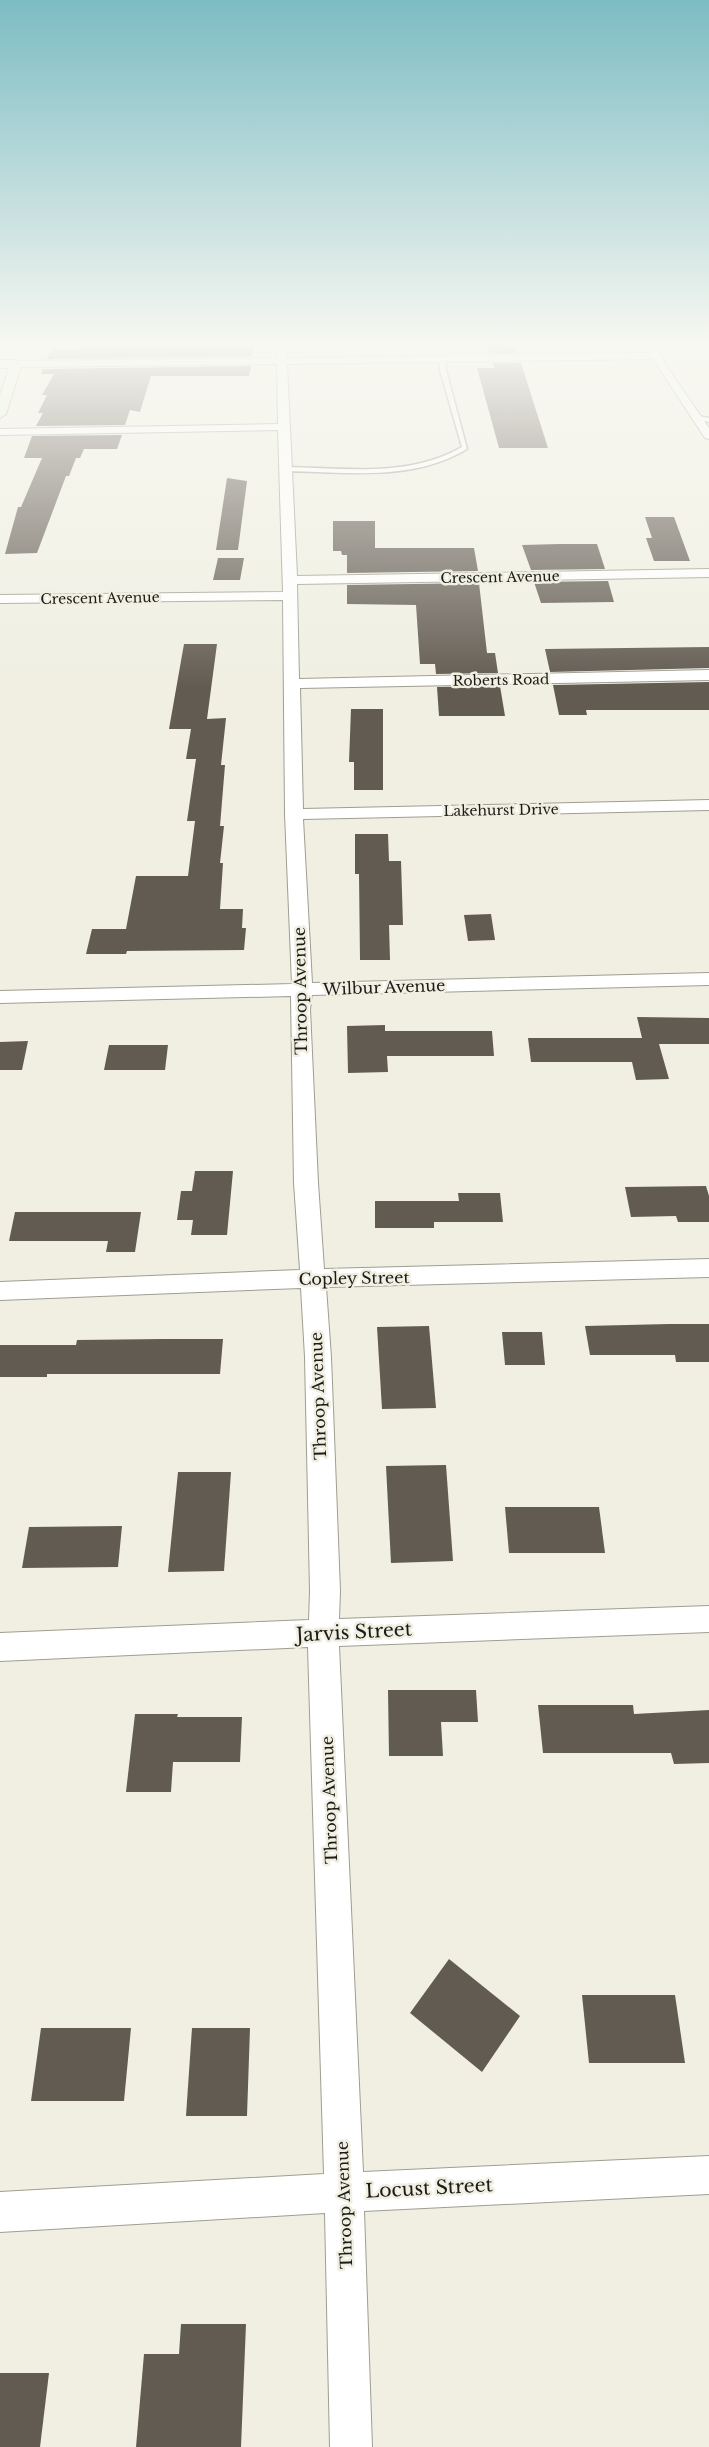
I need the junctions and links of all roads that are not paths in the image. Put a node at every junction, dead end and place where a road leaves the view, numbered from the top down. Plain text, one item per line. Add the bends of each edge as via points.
1 (285, 459) edge
2 (449, 459) edge
3 (285, 469) junction
4 (709, 573) edge
5 (290, 588) junction
6 (0, 599) edge
7 (709, 675) edge
8 (293, 684) junction
9 (709, 805) edge
10 (294, 814) junction
11 (709, 979) edge
12 (302, 990) junction
13 (0, 997) edge
14 (709, 1268) edge
15 (312, 1279) junction
16 (0, 1291) edge
17 (709, 1619) edge
18 (323, 1634) junction
19 (0, 1647) edge
20 (709, 2175) edge
21 (344, 2192) junction
22 (0, 2212) edge
23 (351, 2447) edge

1 - 3 street, Throop Avenue
2 - 3 lane via 426,467 390,470
3 - 5 street, Throop Avenue
4 - 5 street, Crescent Avenue
5 - 6 street, Crescent Avenue
5 - 8 street, Throop Avenue
7 - 8 street, Roberts Road
8 - 10 street, Throop Avenue
9 - 10 street, Lakehurst Drive
10 - 12 street, Throop Avenue
11 - 12 street, Wilbur Avenue
12 - 13 street, Wilbur Avenue
12 - 15 street, Throop Avenue via 306,1183
14 - 15 street, Copley Street
15 - 16 street, Copley Street
15 - 18 street, Throop Avenue via 326,1590
17 - 18 street, Jarvis Street
18 - 19 street, Jarvis Street
18 - 21 street, Throop Avenue
20 - 21 street, Locust Street
21 - 22 street, Locust Street
21 - 23 street, Throop Avenue

